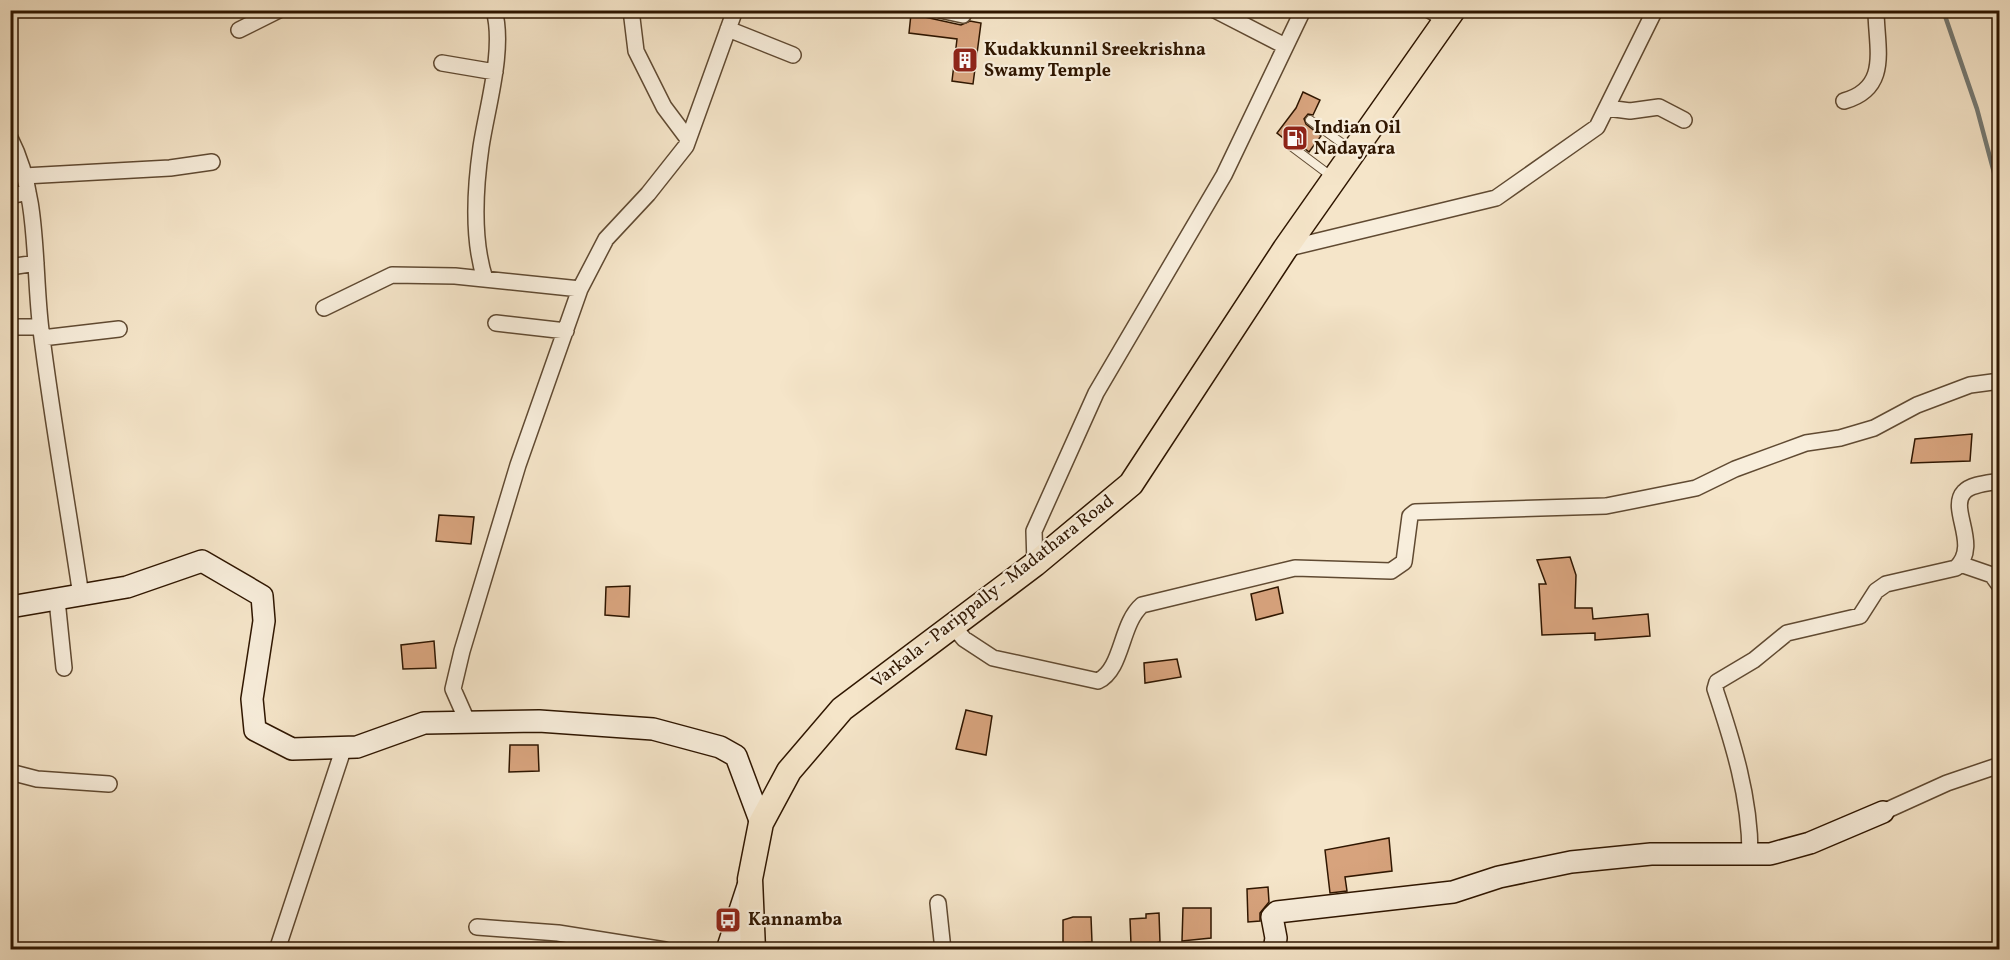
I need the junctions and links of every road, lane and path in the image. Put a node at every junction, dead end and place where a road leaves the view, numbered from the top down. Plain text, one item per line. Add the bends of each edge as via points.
1 (279, 10) edge
2 (494, 10) edge
3 (631, 10) edge
4 (735, 10) edge
5 (940, 10) edge
6 (966, 10) edge
7 (1215, 10) edge
8 (1303, 10) edge
9 (1655, 10) edge
10 (1876, 10) edge
11 (1443, 14) edge
12 (729, 29) junction
13 (239, 30) dead end
14 (1286, 46) junction
15 (793, 55) dead end
16 (442, 63) dead end
17 (495, 72) junction
18 (1844, 101) dead end
19 (1607, 108) junction
20 (1310, 120) dead end
21 (1684, 120) dead end
22 (10, 138) edge
23 (688, 140) junction
24 (1291, 146) dead end
25 (1353, 152) junction
26 (212, 162) dead end
27 (24, 176) junction
28 (1334, 179) junction
29 (28, 192) junction
30 (10, 196) edge
31 (1285, 249) junction
32 (36, 263) junction
33 (10, 267) edge
34 (485, 279) junction
35 (580, 289) junction
36 (324, 308) dead end
37 (496, 324) dead end
38 (10, 327) edge
39 (120, 329) dead end
40 (566, 331) junction
41 (41, 332) junction
42 (2000, 381) edge
43 (2000, 481) edge
44 (1035, 564) junction
45 (1960, 564) junction
46 (2000, 586) edge
47 (81, 596) junction
48 (57, 600) junction
49 (10, 607) edge
50 (953, 626) junction
51 (64, 668) dead end
52 (468, 723) junction
53 (344, 747) junction
54 (2000, 765) edge
55 (10, 772) edge
56 (109, 784) dead end
57 (1883, 812) joint
58 (761, 823) junction
59 (1750, 854) junction
60 (750, 879) junction
61 (938, 903) dead end
62 (477, 927) dead end
63 (277, 950) edge
64 (665, 950) edge
65 (727, 950) edge
66 (753, 950) edge
67 (944, 950) edge
68 (1274, 950) edge

1 - 13 street
2 - 17 street via 498,26
3 - 23 street via 636,51 664,107
4 - 12 street
5 - 6 street via 963,15
7 - 14 street
8 - 14 street
9 - 19 street
10 - 18 street via 1876,44 1880,54 1873,81 1856,98
11 - 25 main road, Varkala - Parippally - Madathara Road
12 - 15 street
12 - 23 street
14 - 44 street via 1224,175 1096,393 1034,531
16 - 17 street
17 - 34 street via 481,148 478,199 477,255
19 - 21 street via 1630,111 1659,107
19 - 31 street via 1597,127 1496,198
20 - 25 lane
22 - 27 street
23 - 35 street via 648,194 606,239
24 - 28 lane
25 - 28 main road, Varkala - Parippally - Madathara Road
26 - 27 street
27 - 29 street
28 - 31 main road, Varkala - Parippally - Madathara Road
29 - 30 street
29 - 32 street
31 - 44 main road, Varkala - Parippally - Madathara Road via 1131,484
32 - 33 street
32 - 41 street
34 - 35 street
34 - 36 street via 392,275
35 - 40 street
37 - 40 street
38 - 41 street
39 - 41 street
40 - 52 street via 539,399 462,651 453,689
41 - 47 street
42 - 50 street via 1970,385 1917,405 1874,428 1806,443 1696,488 1606,506 1416,512 1410,516 1404,562 1391,571 1295,568 1142,605 1132,613 1109,673 1098,681 993,658 964,639
43 - 45 street via 1962,494 1966,546
44 - 50 main road, Varkala - Parippally - Madathara Road
45 - 46 street via 1992,575
45 - 59 street via 1941,573 1886,584 1876,591 1860,616 1787,633 1754,660 1717,682 1715,689 1743,787
47 - 48 main road
47 - 53 main road via 127,587 202,561 262,597 264,621 252,699 255,730 292,749
48 - 49 main road
48 - 51 street
50 - 58 main road, Varkala - Parippally - Madathara Road via 842,709 789,771
52 - 53 main road via 424,723 357,747
52 - 58 main road via 596,724 653,729 720,747 736,756
53 - 63 street
54 - 57 street via 1947,783
55 - 56 street via 37,779
57 - 59 main road via 1810,843 1770,854
58 - 60 main road, Varkala - Parippally - Madathara Road
59 - 68 main road via 1651,854 1571,862 1499,877 1453,892 1277,912 1272,917
60 - 65 main road
60 - 66 main road, Varkala - Parippally - Madathara Road
61 - 67 street
62 - 64 street via 558,933

